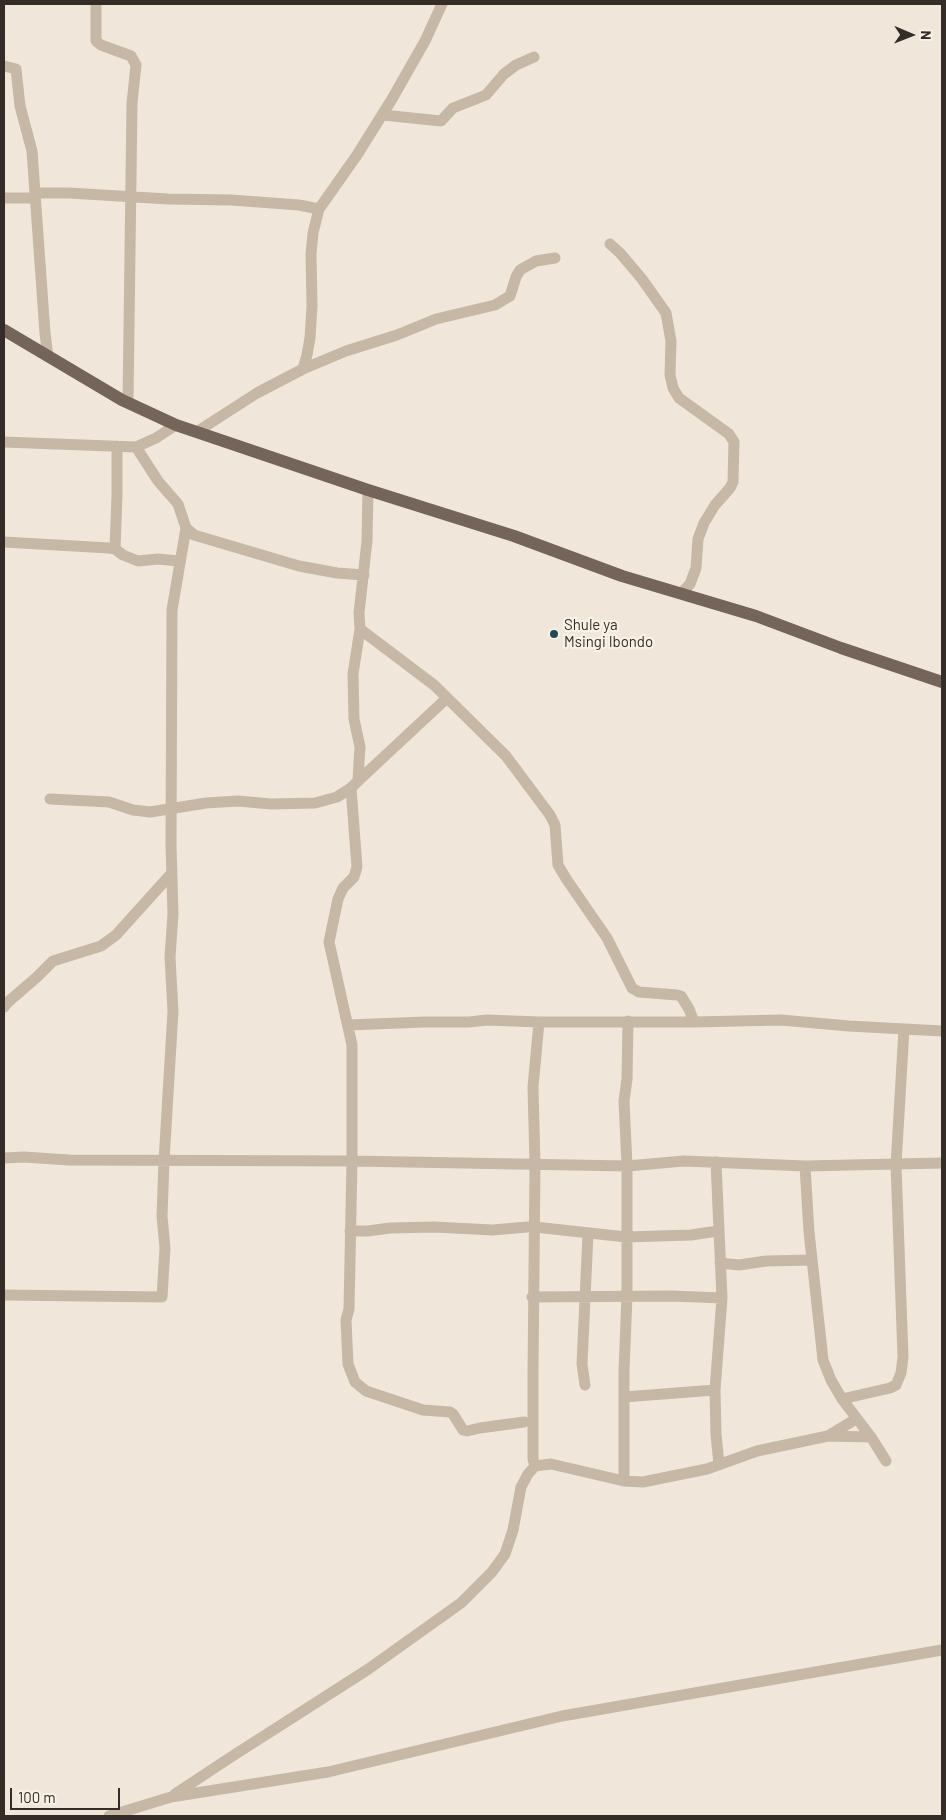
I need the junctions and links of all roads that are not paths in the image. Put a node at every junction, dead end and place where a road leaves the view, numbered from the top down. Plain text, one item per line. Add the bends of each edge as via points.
1 (96, 4) edge
2 (442, 4) edge
3 (534, 57) dead end
4 (4, 66) edge
5 (383, 115) junction
6 (35, 195) junction
7 (130, 197) junction
8 (4, 198) edge
9 (319, 209) junction
10 (610, 244) dead end
11 (555, 258) dead end
12 (4, 330) edge
13 (48, 357) junction
14 (303, 369) junction
15 (128, 402) junction
16 (176, 425) junction
17 (198, 431) junction
18 (4, 442) edge
19 (116, 446) junction
20 (136, 446) junction
21 (368, 490) junction
22 (186, 528) junction
23 (4, 542) edge
24 (115, 549) junction
25 (179, 561) junction
26 (364, 575) junction
27 (682, 592) junction
28 (360, 629) junction
29 (942, 682) edge
30 (447, 698) junction
31 (354, 784) junction
32 (50, 799) dead end
33 (172, 808) junction
34 (172, 874) junction
35 (4, 1007) edge
36 (628, 1021) junction
37 (539, 1022) junction
38 (694, 1022) junction
39 (348, 1025) junction
40 (904, 1029) junction
41 (942, 1031) edge
42 (4, 1158) edge
43 (164, 1161) junction
44 (352, 1161) junction
45 (716, 1162) junction
46 (942, 1163) edge
47 (535, 1164) junction
48 (896, 1165) junction
49 (627, 1166) junction
50 (805, 1166) junction
51 (531, 1227) junction
52 (350, 1231) junction
53 (718, 1231) junction
54 (588, 1234) junction
55 (626, 1237) junction
56 (812, 1260) junction
57 (720, 1264) junction
58 (4, 1295) edge
59 (627, 1296) junction
60 (532, 1297) junction
61 (586, 1297) junction
62 (722, 1298) junction
63 (585, 1385) dead end
64 (716, 1390) junction
65 (624, 1397) junction
66 (842, 1399) junction
67 (856, 1419) junction
68 (524, 1422) dead end
69 (828, 1436) junction
70 (871, 1437) junction
71 (886, 1461) dead end
72 (719, 1465) junction
73 (535, 1466) junction
74 (624, 1480) junction
75 (942, 1650) edge
76 (171, 1797) junction
77 (109, 1816) edge

1 - 7 street via 96,41 131,56 136,65
2 - 5 street
3 - 5 street via 504,74 486,95 453,108 441,121
4 - 6 street via 16,69 20,106 32,151
5 - 9 street
6 - 7 street via 87,193
6 - 8 street
6 - 13 street
7 - 9 street via 299,204
7 - 15 street
9 - 14 street via 311,254 310,338
10 - 27 street via 642,279 666,313 671,341 670,375 679,398 729,434 734,442 730,488 704,523 698,539 696,568 690,584
11 - 14 street via 536,261 520,270 510,296 495,305 436,319
12 - 13 main road
13 - 15 main road
14 - 17 street via 257,393
15 - 16 main road
16 - 17 main road
16 - 20 street
17 - 21 main road
18 - 19 street
19 - 20 street
19 - 24 street
20 - 22 street via 158,482 178,504
21 - 26 street
21 - 27 main road via 514,536 622,576
22 - 25 street
22 - 26 street via 200,537 299,566
23 - 24 street
24 - 25 street via 138,561
25 - 33 street via 172,610
26 - 28 street
27 - 29 main road
28 - 30 street
28 - 31 street via 353,674 354,719 360,747
30 - 31 street
30 - 38 street via 506,756 550,815 555,826 558,864 607,938 632,988 639,992 681,996
31 - 33 street via 337,797 314,803 238,801
31 - 39 street via 357,867 354,877 338,899 329,942
32 - 33 street via 109,802 141,812
33 - 34 street
34 - 35 street via 116,935 101,946 53,961
34 - 43 street via 170,957 173,1011
36 - 37 street
36 - 38 street
36 - 49 street via 624,1101
37 - 39 street via 487,1020
37 - 47 street via 533,1087
38 - 40 street via 781,1020
39 - 44 street via 352,1045
40 - 41 street
40 - 48 street
42 - 43 street
43 - 44 street
43 - 58 street via 162,1297
44 - 47 street
44 - 52 street
45 - 49 street
45 - 50 street
45 - 53 street
46 - 48 street
47 - 49 street
47 - 51 street
48 - 50 street
48 - 66 street via 901,1373 896,1385 890,1388
49 - 55 street
50 - 56 street
51 - 52 street
51 - 54 street
51 - 60 street
52 - 68 street via 349,1309 346,1320 348,1362 355,1382 366,1391 421,1410 453,1414 462,1430
53 - 55 street
53 - 57 street
54 - 55 street
54 - 61 street
55 - 59 street
56 - 57 street
56 - 66 street via 823,1360
57 - 62 street
59 - 61 street
59 - 62 street
59 - 65 street
60 - 61 street
60 - 73 street
61 - 63 street via 582,1364
62 - 64 street
64 - 65 street
64 - 72 street
65 - 74 street
66 - 67 street
67 - 69 street
67 - 70 street
69 - 70 street
69 - 72 street via 757,1452
70 - 71 street
72 - 74 street via 643,1482
73 - 74 street via 551,1464
73 - 76 street via 521,1487 505,1554 461,1604 342,1687
75 - 76 street via 562,1716 328,1772
76 - 77 street

